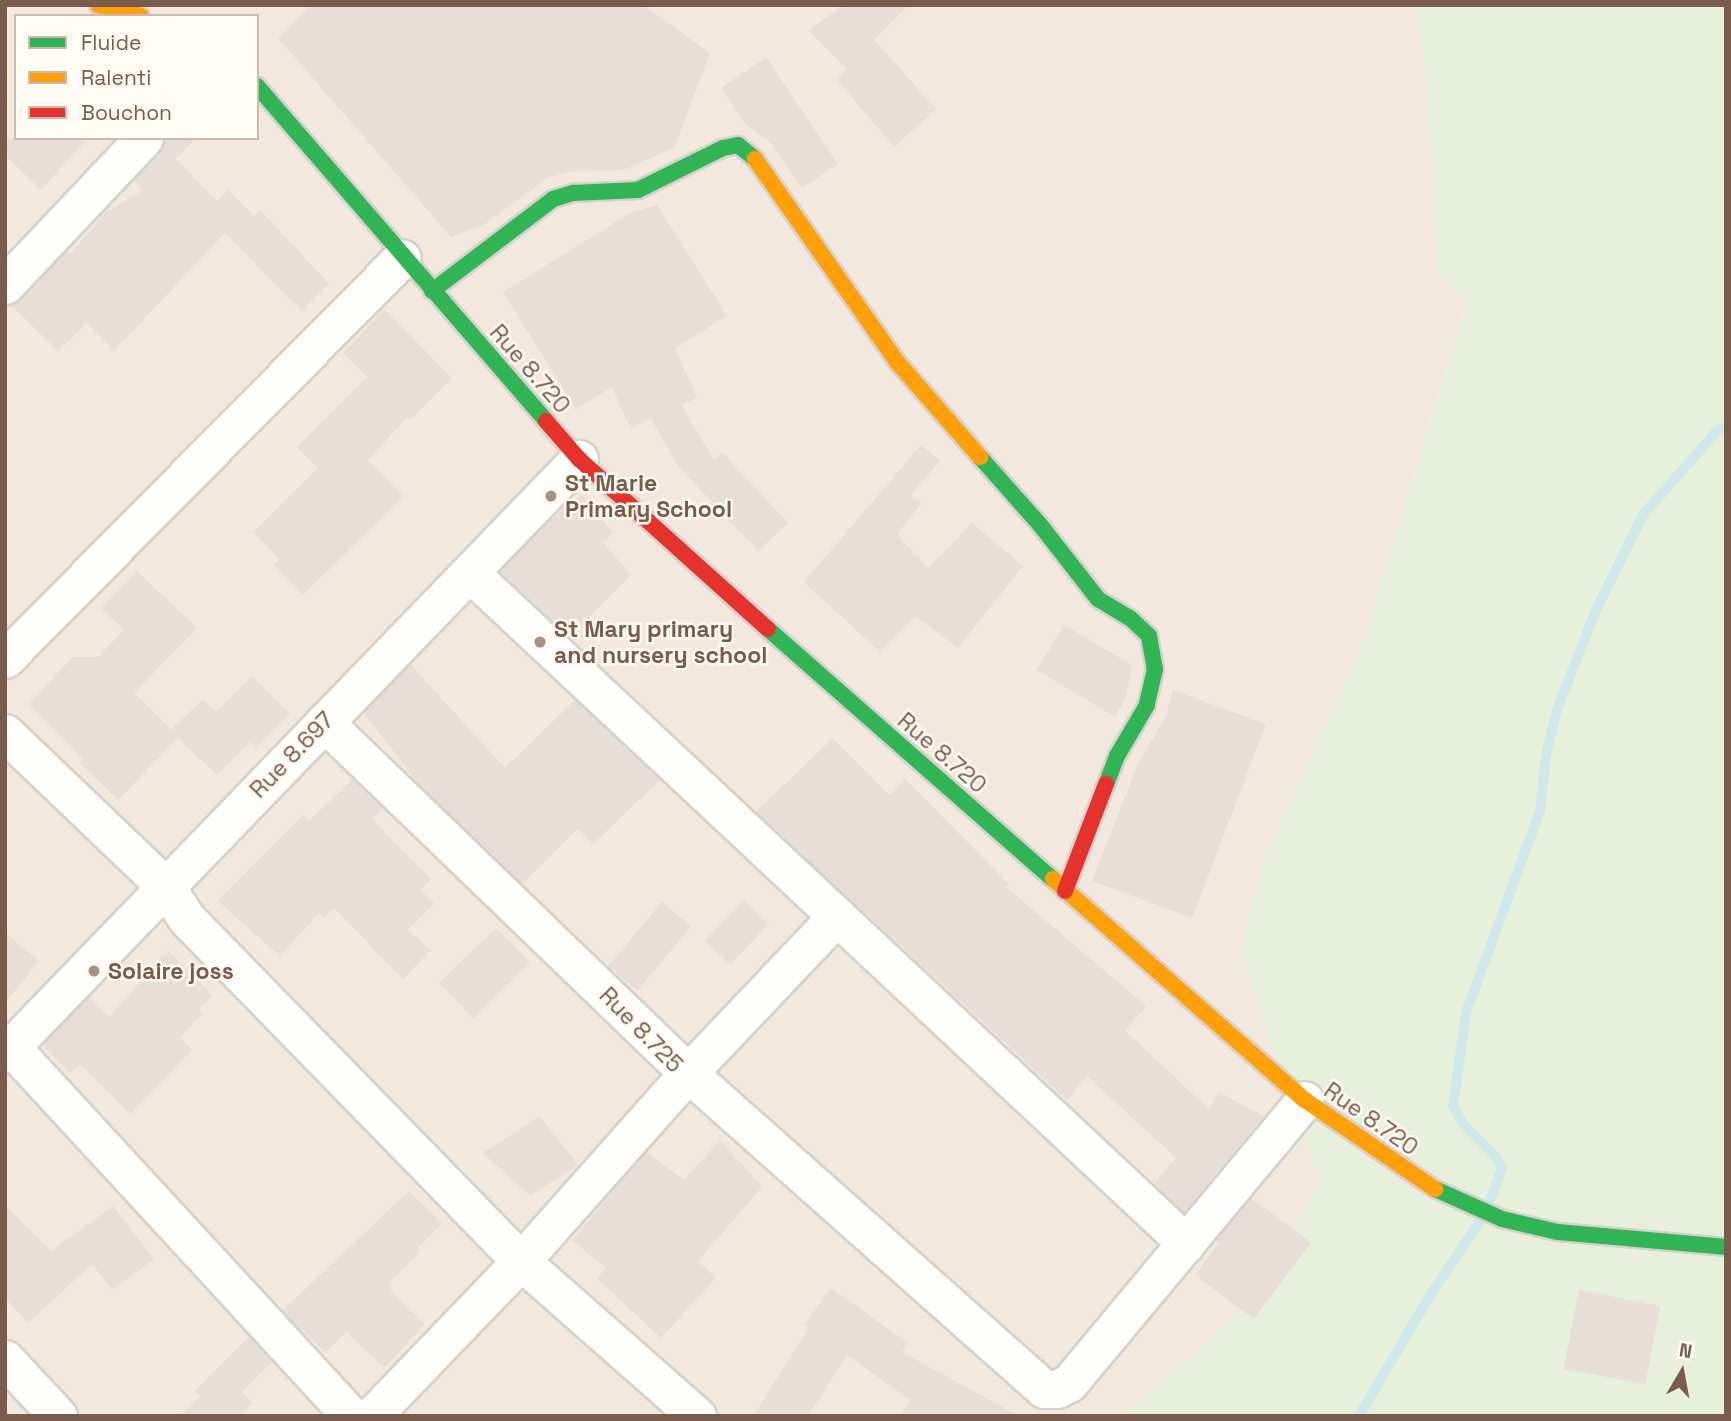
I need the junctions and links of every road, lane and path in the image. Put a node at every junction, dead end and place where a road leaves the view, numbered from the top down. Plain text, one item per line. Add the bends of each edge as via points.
1 (98, 5) edge
2 (133, 14) edge
3 (259, 88) edge
4 (142, 140) edge
5 (402, 258) junction
6 (5, 285) edge
7 (432, 291) junction
8 (579, 459) junction
9 (470, 573) junction
10 (5, 659) edge
11 (324, 722) junction
12 (5, 733) edge
13 (166, 887) junction
14 (1065, 891) junction
15 (837, 916) junction
16 (8, 1050) edge
17 (688, 1073) junction
18 (1305, 1100) junction
19 (1186, 1243) junction
20 (1726, 1247) edge
21 (521, 1261) junction
22 (5, 1359) edge
23 (58, 1416) edge
24 (351, 1416) edge
25 (372, 1416) edge
26 (696, 1416) edge

1 - 2 main road
3 - 5 main road, Rue 8.720
4 - 6 street
5 - 7 main road, Rue 8.720
5 - 10 street
7 - 8 main road, Rue 8.720
7 - 14 main road via 553,199 573,193 638,190 723,148 738,145 752,155 898,363 1041,526 1098,599 1149,636 1155,669 1147,705 1117,756
8 - 9 street, Rue 8.697
8 - 14 main road, Rue 8.720
9 - 11 street, Rue 8.697
9 - 15 street
11 - 13 street, Rue 8.697
11 - 17 street, Rue 8.725
12 - 13 street
13 - 16 street, Rue 8.697
13 - 21 street via 187,919
14 - 18 main road, Rue 8.720
15 - 17 street
15 - 19 street
16 - 24 street
17 - 19 street via 1044,1389 1058,1390 1069,1383
17 - 21 street, Rue 8.725
18 - 19 street
18 - 20 main road, Rue 8.720 via 1383,1156 1469,1206 1502,1219 1558,1232
21 - 25 street, Rue 8.725
21 - 26 street
22 - 23 street

